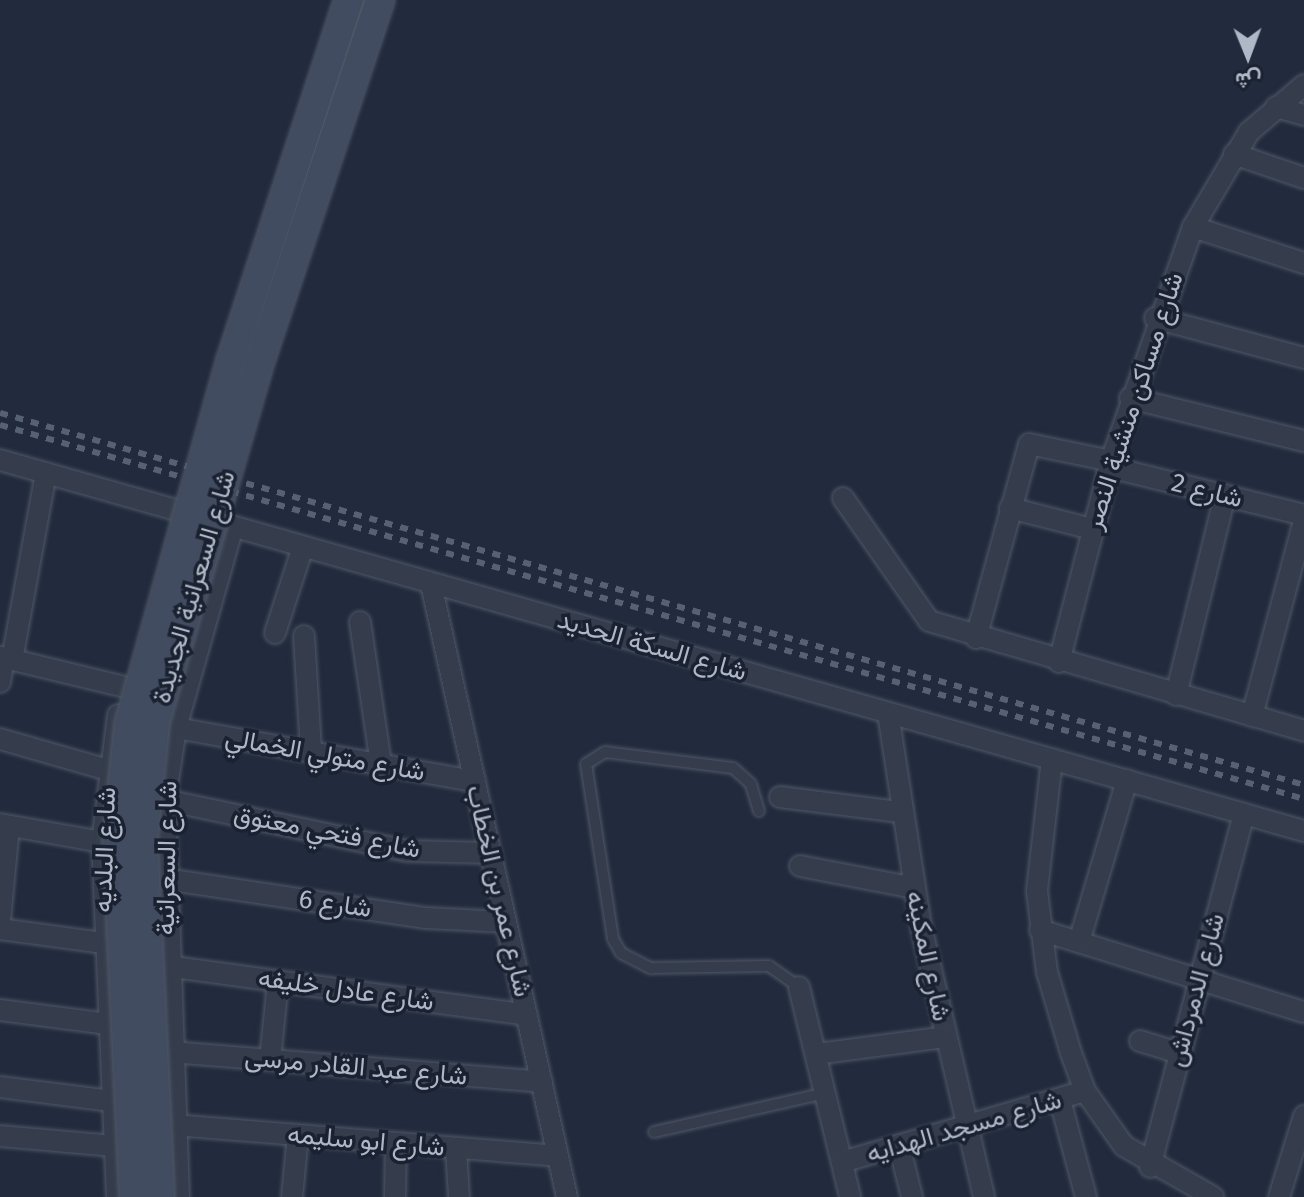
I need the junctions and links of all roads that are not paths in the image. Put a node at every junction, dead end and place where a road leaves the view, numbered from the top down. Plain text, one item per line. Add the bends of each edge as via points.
1 (349, 0) edge
2 (380, 0) edge
3 (1304, 85) edge
4 (1276, 107) junction
5 (1304, 115) edge
6 (1234, 154) junction
7 (1304, 178) edge
8 (1193, 227) junction
9 (1304, 263) edge
10 (1155, 318) junction
11 (1304, 358) edge
12 (1130, 398) junction
13 (1304, 441) edge
14 (0, 460) edge
15 (1110, 464) junction
16 (46, 473) junction
17 (1225, 495) junction
18 (843, 498) dead end
19 (1010, 508) junction
20 (175, 510) junction
21 (1304, 517) edge
22 (233, 527) junction
23 (1092, 529) junction
24 (303, 547) junction
25 (431, 584) junction
26 (360, 622) dead end
27 (275, 633) dead end
28 (304, 636) dead end
29 (976, 638) junction
30 (5, 658) edge
31 (1059, 662) junction
32 (0, 682) edge
33 (125, 687) junction
34 (1176, 695) junction
35 (888, 713) junction
36 (1252, 716) junction
37 (176, 728) junction
38 (1304, 731) edge
39 (0, 739) edge
40 (311, 752) junction
41 (1052, 759) junction
42 (381, 765) junction
43 (108, 770) junction
44 (1127, 780) junction
45 (475, 781) junction
46 (780, 797) dead end
47 (165, 800) junction
48 (759, 811) dead end
49 (898, 812) junction
50 (1244, 814) junction
51 (4, 825) edge
52 (1304, 831) edge
53 (102, 842) junction
54 (491, 853) junction
55 (800, 866) dead end
56 (165, 879) junction
57 (914, 888) junction
58 (0, 920) edge
59 (506, 922) junction
60 (0, 929) edge
61 (1040, 930) junction
62 (1079, 942) junction
63 (104, 943) junction
64 (166, 966) junction
65 (1199, 980) junction
66 (278, 981) junction
67 (799, 987) joint
68 (0, 1010) edge
69 (1304, 1012) edge
70 (527, 1015) junction
71 (108, 1024) junction
72 (946, 1037) junction
73 (1140, 1041) dead end
74 (171, 1052) junction
75 (1179, 1053) junction
76 (816, 1054) junction
77 (270, 1060) junction
78 (542, 1082) junction
79 (0, 1087) edge
80 (1085, 1091) junction
81 (825, 1093) junction
82 (1060, 1100) junction
83 (111, 1101) junction
84 (1304, 1116) edge
85 (174, 1125) junction
86 (967, 1125) junction
87 (654, 1132) dead end
88 (298, 1135) junction
89 (0, 1136) edge
90 (396, 1143) junction
91 (899, 1145) junction
92 (114, 1146) junction
93 (456, 1148) junction
94 (558, 1156) junction
95 (842, 1162) junction
96 (1150, 1167) junction
97 (117, 1197) edge
98 (134, 1197) edge
99 (160, 1197) edge
100 (179, 1197) edge
101 (292, 1197) edge
102 (395, 1197) edge
103 (459, 1197) edge
104 (567, 1197) edge
105 (850, 1197) edge
106 (912, 1197) edge
107 (984, 1197) edge
108 (1086, 1197) edge
109 (1213, 1197) edge
110 (1279, 1197) edge

1 - 98 street, شارع السعرانية الجديدة, bridge via 231,360 129,725 117,837
2 - 99 street, شارع السعرانية الجديدة, bridge via 257,370 152,737 143,841
3 - 4 street, شارع مساكن منشية النصر
4 - 5 street
4 - 6 street, شارع مساكن منشية النصر
6 - 7 street
6 - 8 street, شارع مساكن منشية النصر
8 - 9 street
8 - 10 street, شارع مساكن منشية النصر
10 - 11 street
10 - 12 street, شارع مساكن منشية النصر
12 - 13 street
12 - 15 street, شارع مساكن منشية النصر
14 - 16 street, شارع السكة الحديد
15 - 17 street, شارع 2
15 - 19 street, شارع 2 via 1029,444
15 - 23 street, شارع مساكن منشية النصر
16 - 20 street, شارع السكة الحديد
16 - 30 street
17 - 21 street, شارع 2
17 - 34 street
18 - 29 street via 917,612
19 - 23 street
19 - 29 street
20 - 22 street, شارع السكة الحديد
20 - 33 street, شارع البلديه
21 - 36 street
22 - 24 street, شارع السكة الحديد
22 - 37 street, شارع السعرانية
23 - 31 street, شارع مساكن منشية النصر
24 - 25 street, شارع السكة الحديد
24 - 27 street
25 - 35 street, شارع السكة الحديد
25 - 45 street, شارع عمر بن الخطاب
26 - 42 street
28 - 40 street
29 - 31 street
30 - 32 street
30 - 33 street
31 - 34 street
33 - 43 street, شارع البلديه
34 - 36 street
35 - 41 street, شارع السكة الحديد
35 - 49 street, شارع المكينه
36 - 38 street
37 - 40 street, شارع متولي الخمالي
37 - 47 street, شارع السعرانية
39 - 43 street
40 - 42 street, شارع متولي الخمالي
41 - 44 street, شارع السكة الحديد
41 - 61 street via 1037,852
42 - 45 street, شارع متولي الخمالي
43 - 53 street, شارع البلديه
44 - 50 street, شارع السكة الحديد
44 - 62 street
45 - 54 street, شارع عمر بن الخطاب
46 - 49 street
47 - 54 street, شارع فتحي معتوق via 408,851
47 - 56 street, شارع السعرانية
48 - 67 lane via 751,784 733,768 605,752 586,764 610,924 621,953 651,968 769,966
49 - 57 street, شارع المكينه
50 - 52 street, شارع السكة الحديد
50 - 65 street, شارع الدمرداش
51 - 53 street
51 - 58 street
53 - 63 street, شارع البلديه
54 - 59 street, شارع عمر بن الخطاب
55 - 57 street
56 - 59 street, شارع 6 via 426,918
56 - 64 street, شارع السعرانية
57 - 72 street, شارع المكينه
59 - 70 street, شارع عمر بن الخطاب
60 - 63 street
61 - 62 street
61 - 80 street via 1058,1013
62 - 65 street
63 - 71 street, شارع البلديه
64 - 66 street, شارع عادل خليفه
64 - 74 street, شارع السعرانية
65 - 69 street
65 - 75 street, شارع الدمرداش
66 - 70 street, شارع عادل خليفه
66 - 77 street
67 - 76 street
68 - 71 street
70 - 78 street, شارع عمر بن الخطاب
71 - 83 street, شارع البلديه
72 - 76 street
72 - 86 street, شارع المكينه
73 - 75 street
74 - 77 street, شارع عبد القادر مرسى
74 - 85 street, شارع السعرانية
75 - 96 street, شارع الدمرداش
76 - 81 street
77 - 78 street, شارع عبد القادر مرسى
78 - 94 street, شارع عمر بن الخطاب
79 - 83 street
80 - 82 street, شارع مسجد الهدايه
80 - 96 street via 1124,1146
81 - 87 lane
81 - 95 street
82 - 86 street, شارع مسجد الهدايه
82 - 108 street
83 - 92 street, شارع البلديه
84 - 110 street
85 - 88 street, شارع ابو سليمه
85 - 100 street, شارع السعرانية
86 - 91 street, شارع مسجد الهدايه
86 - 107 street, شارع المكينه
88 - 90 street, شارع ابو سليمه
88 - 101 street
89 - 92 street
90 - 93 street, شارع ابو سليمه
90 - 102 street
91 - 95 street, شارع مسجد الهدايه
91 - 106 street
92 - 97 street, شارع البلديه
93 - 94 street, شارع ابو سليمه
93 - 103 street
94 - 104 street, شارع عمر بن الخطاب
95 - 105 street
96 - 109 street

